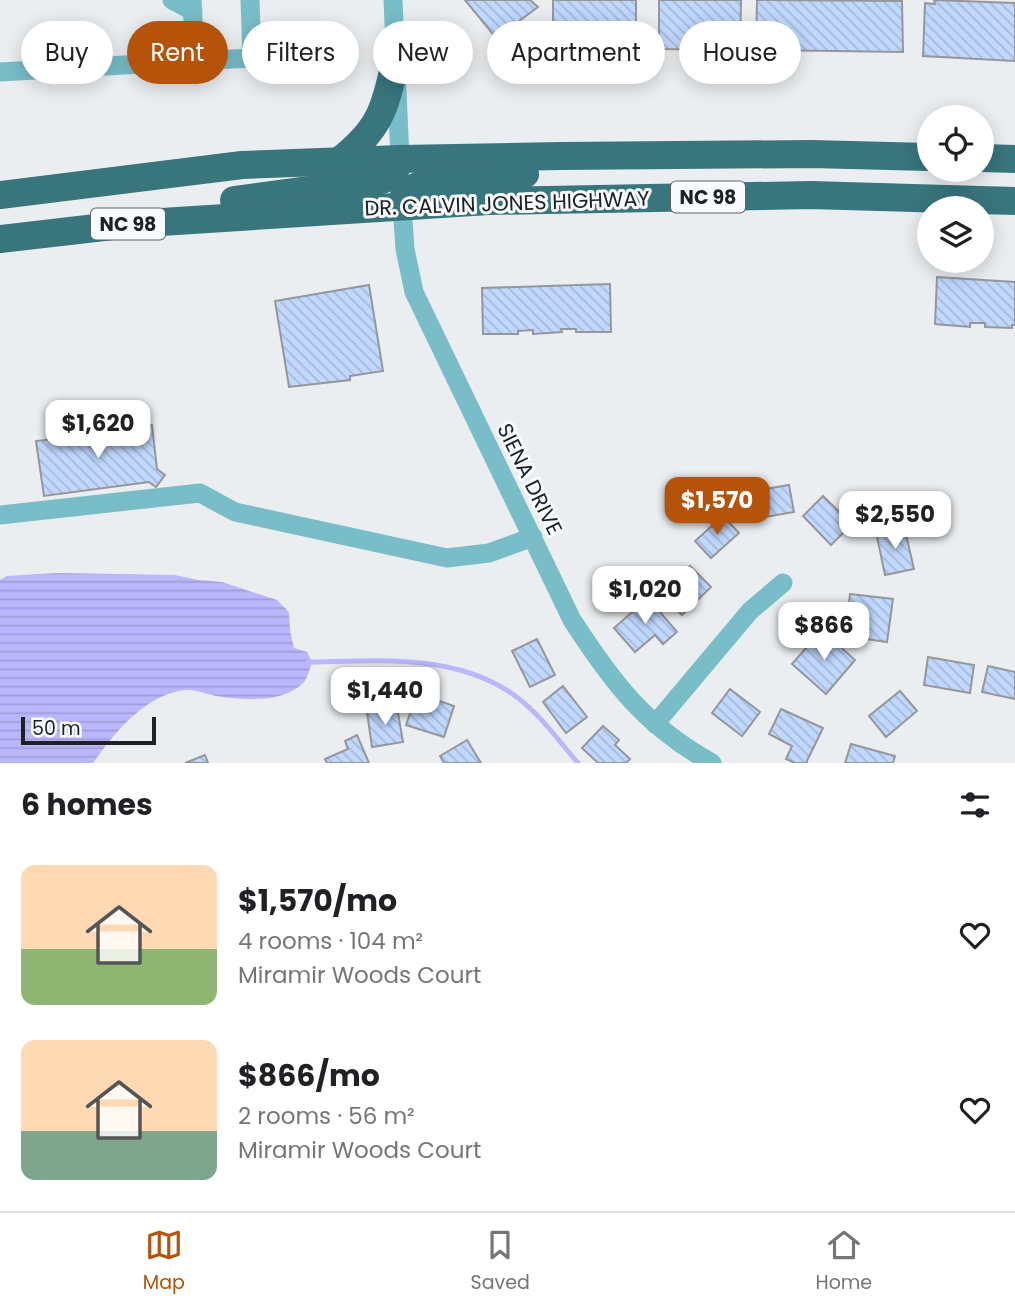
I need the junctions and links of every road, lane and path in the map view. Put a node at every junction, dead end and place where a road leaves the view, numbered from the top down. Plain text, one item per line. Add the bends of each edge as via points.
1 (172, 0) edge
2 (250, 0) edge
3 (393, 0) edge
4 (192, 6) edge
5 (394, 21) edge
6 (228, 59) edge
7 (127, 65) edge
8 (0, 72) edge
9 (391, 84) edge
10 (397, 84) edge
11 (660, 155) junction
12 (917, 157) edge
13 (994, 158) edge
14 (400, 159) junction
15 (1015, 159) edge
16 (339, 161) junction
17 (1015, 184) edge
18 (0, 195) edge
19 (892, 198) junction
20 (1015, 201) edge
21 (402, 205) junction
22 (130, 224) junction
23 (0, 239) edge
24 (0, 515) edge
25 (533, 537) junction
26 (783, 583) dead end
27 (655, 724) junction
28 (712, 763) edge

1 - 4 street
2 - 6 street via 252,58
3 - 5 street
7 - 8 street
9 - 16 highway via 370,134
10 - 14 street
11 - 12 highway, DR. CALVIN JONES HIGHWAY / NC 98
11 - 14 highway, DR. CALVIN JONES HIGHWAY / NC 98
11 - 21 highway via 576,170 428,182 405,191
13 - 15 highway
14 - 16 highway, DR. CALVIN JONES HIGHWAY / NC 98
14 - 22 highway via 393,175 383,180 169,209
16 - 18 highway, DR. CALVIN JONES HIGHWAY / NC 98 via 242,165
17 - 19 highway via 946,185
19 - 20 highway, DR. CALVIN JONES HIGHWAY / NC 98
19 - 21 highway, DR. CALVIN JONES HIGHWAY / NC 98 via 811,195
21 - 22 highway, DR. CALVIN JONES HIGHWAY / NC 98
21 - 25 street, SIENA DRIVE via 414,292
22 - 23 highway, DR. CALVIN JONES HIGHWAY / NC 98
24 - 25 street via 200,493 235,512 447,558 489,553
25 - 27 street, SIENA DRIVE via 572,620 604,670
26 - 27 street via 750,611
27 - 28 street, SIENA DRIVE

